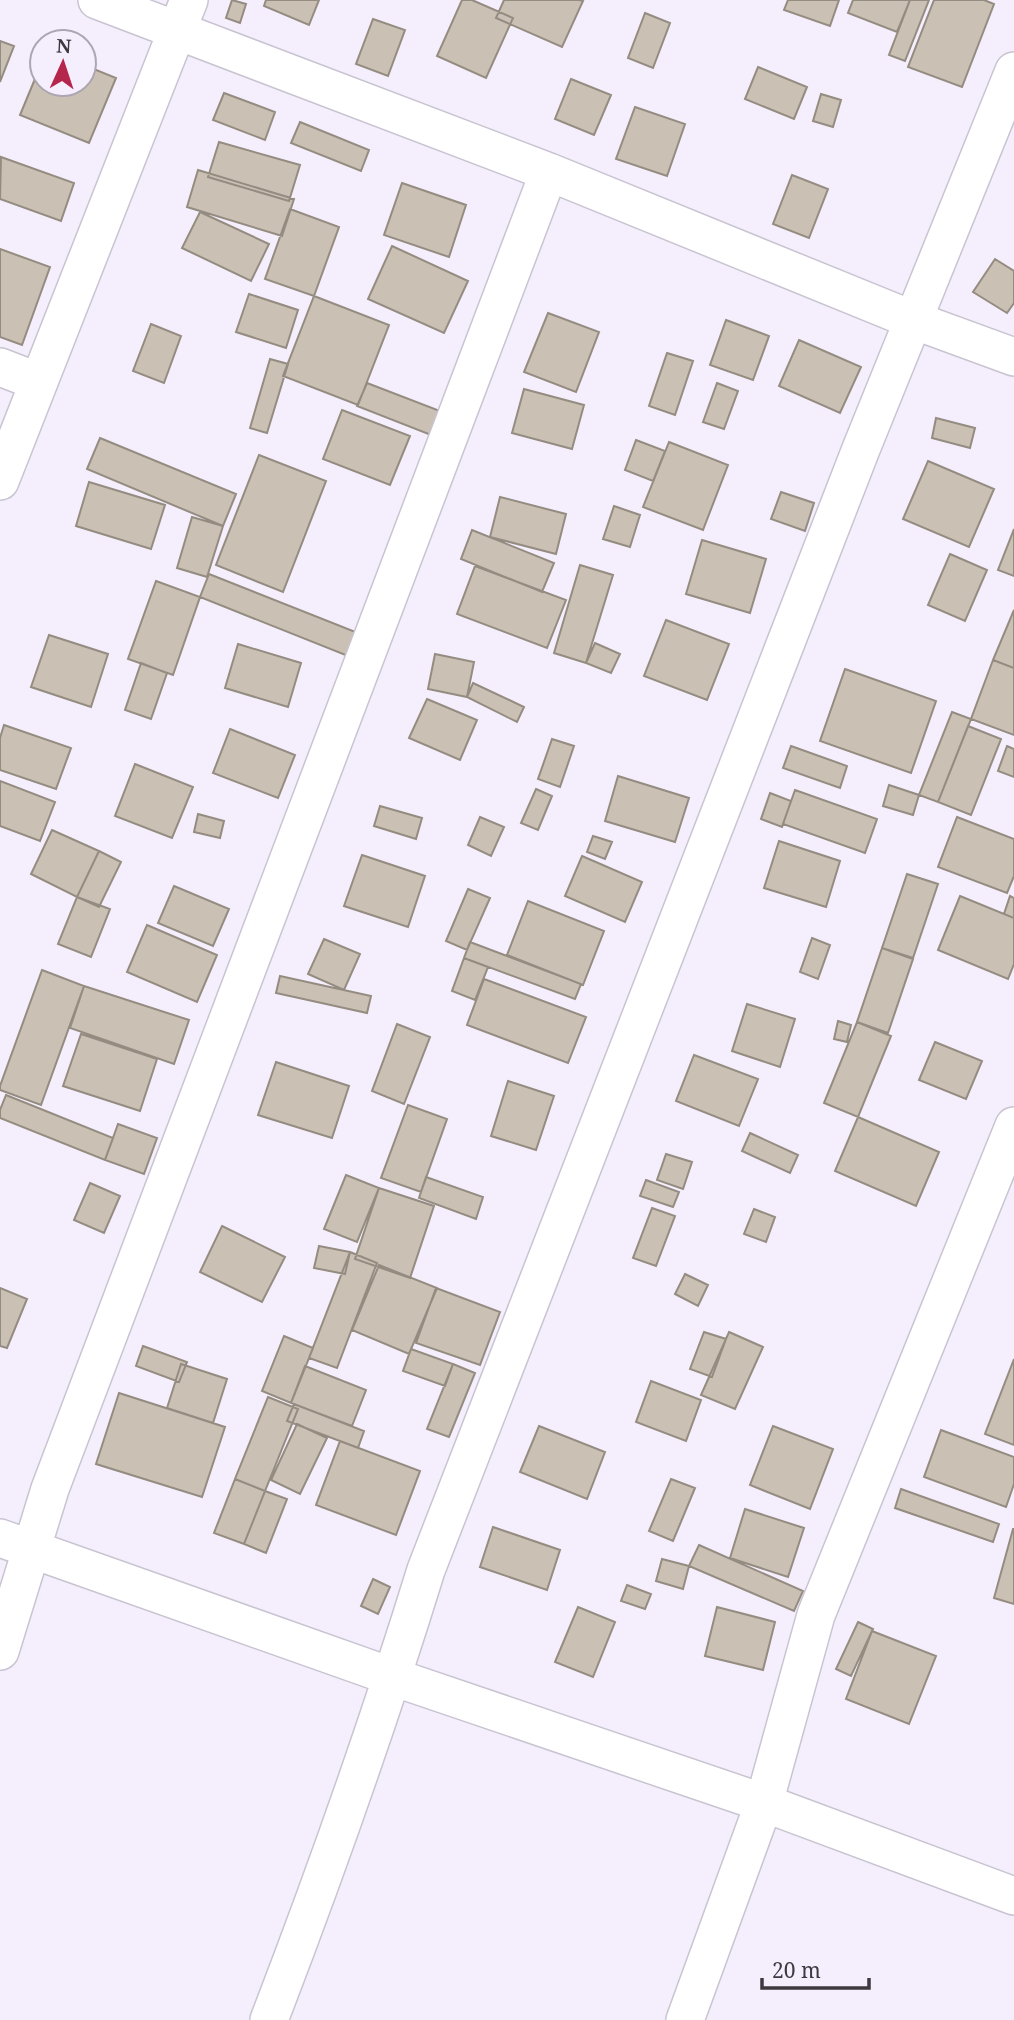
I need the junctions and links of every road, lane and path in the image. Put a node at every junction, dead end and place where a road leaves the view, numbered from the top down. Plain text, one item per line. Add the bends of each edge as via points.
1 (97, 0) edge
2 (184, 16) edge
3 (1014, 71) edge
4 (549, 172) junction
5 (913, 320) junction
6 (1014, 357) edge
7 (0, 367) edge
8 (39, 382) junction
9 (0, 481) edge
10 (1014, 1126) edge
11 (16, 1545) edge
12 (0, 1651) edge
13 (393, 1677) junction
14 (764, 1803) junction
15 (1014, 1896) edge
16 (269, 2020) edge
17 (685, 2020) edge

1 - 2 street
2 - 4 street
2 - 8 street
3 - 5 street
4 - 5 street
4 - 11 street via 50,1489
5 - 6 street
5 - 13 street via 426,1570
7 - 8 street
8 - 9 street
10 - 14 street via 816,1615
11 - 12 street
11 - 13 street
13 - 14 street
13 - 16 street
14 - 15 street
14 - 17 street

